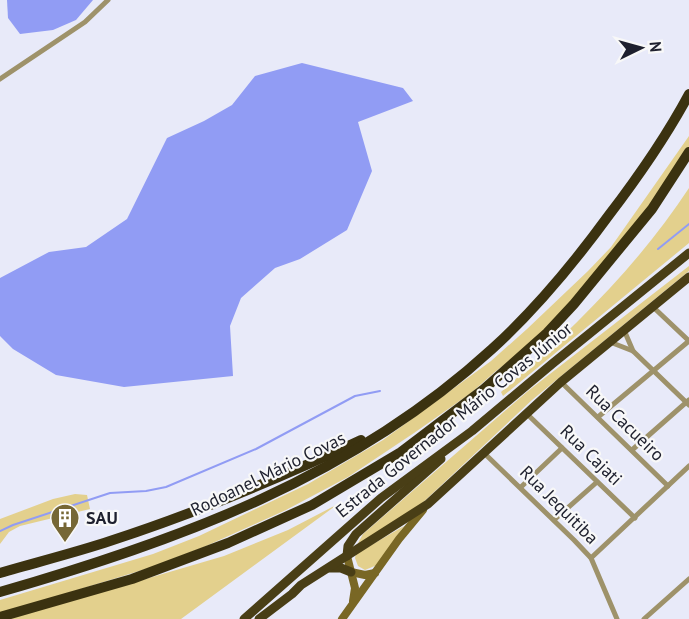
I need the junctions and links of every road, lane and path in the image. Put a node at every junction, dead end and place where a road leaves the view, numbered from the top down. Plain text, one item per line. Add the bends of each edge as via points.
1 (108, 0) edge
2 (0, 79) edge
3 (689, 94) edge
4 (689, 152) edge
5 (689, 253) edge
6 (689, 277) edge
7 (652, 306) junction
8 (624, 330) junction
9 (689, 341) edge
10 (610, 342) junction
11 (633, 351) junction
12 (653, 370) junction
13 (561, 382) junction
14 (688, 403) edge
15 (526, 413) junction
16 (598, 417) junction
17 (399, 422) junction
18 (472, 432) junction
19 (562, 448) junction
20 (632, 450) junction
21 (484, 453) junction
22 (689, 466) edge
23 (597, 482) junction
24 (668, 486) junction
25 (521, 487) junction
26 (428, 504) junction
27 (635, 518) junction
28 (554, 520) junction
29 (347, 556) junction
30 (591, 558) junction
31 (327, 568) junction
32 (351, 572) junction
33 (0, 573) edge
34 (375, 573) junction
35 (689, 579) edge
36 (0, 592) edge
37 (352, 606) junction
38 (0, 617) edge
39 (244, 619) edge
40 (259, 619) edge
41 (342, 619) edge
42 (617, 619) edge
43 (644, 619) edge

1 - 2 street via 85,22
3 - 17 highway, Rodoanel Mário Covas via 638,177 532,310 492,350
4 - 38 highway via 652,209 547,333 484,389 401,452 312,505 228,543 132,579
5 - 18 highway, Estrada Governador Mário Covas Júnior
6 - 7 highway, Estrada Governador Mário Covas Júnior
7 - 8 highway, Estrada Governador Mário Covas Júnior
7 - 9 street
8 - 10 highway, Estrada Governador Mário Covas Júnior
8 - 11 street
9 - 12 street
10 - 11 street
10 - 13 highway, Estrada Governador Mário Covas Júnior
11 - 12 street
12 - 14 street
12 - 16 street
13 - 15 highway, Estrada Governador Mário Covas Júnior
13 - 16 street, Rua Cacueiro
14 - 20 street
15 - 19 street, Rua Cajati
15 - 21 highway, Estrada Governador Mário Covas Júnior
16 - 20 street, Rua Cacueiro
17 - 33 highway via 211,505 113,541
17 - 36 highway, Rodoanel Mário Covas via 319,471 211,522 132,552
18 - 29 highway via 356,534
18 - 39 highway, Estrada Governador Mário Covas Júnior via 374,503
19 - 23 street, Rua Cajati
19 - 25 street
20 - 24 street, Rua Cacueiro
21 - 25 street, Rua Jequitiba
21 - 26 highway, Estrada Governador Mário Covas Júnior
22 - 24 street
23 - 27 street, Rua Cajati
23 - 28 street
24 - 27 street
25 - 28 street, Rua Jequitiba
26 - 29 highway, Estrada Governador Mário Covas Júnior
26 - 34 main road
27 - 30 street
28 - 30 street, Rua Jequitiba
29 - 31 highway, Estrada Governador Mário Covas Júnior
29 - 32 main road
30 - 42 street, Rua Jequitiba
31 - 32 highway
31 - 40 highway, Estrada Governador Mário Covas Júnior
32 - 34 main road
32 - 37 main road via 355,588
34 - 37 main road
35 - 43 street
37 - 41 main road

